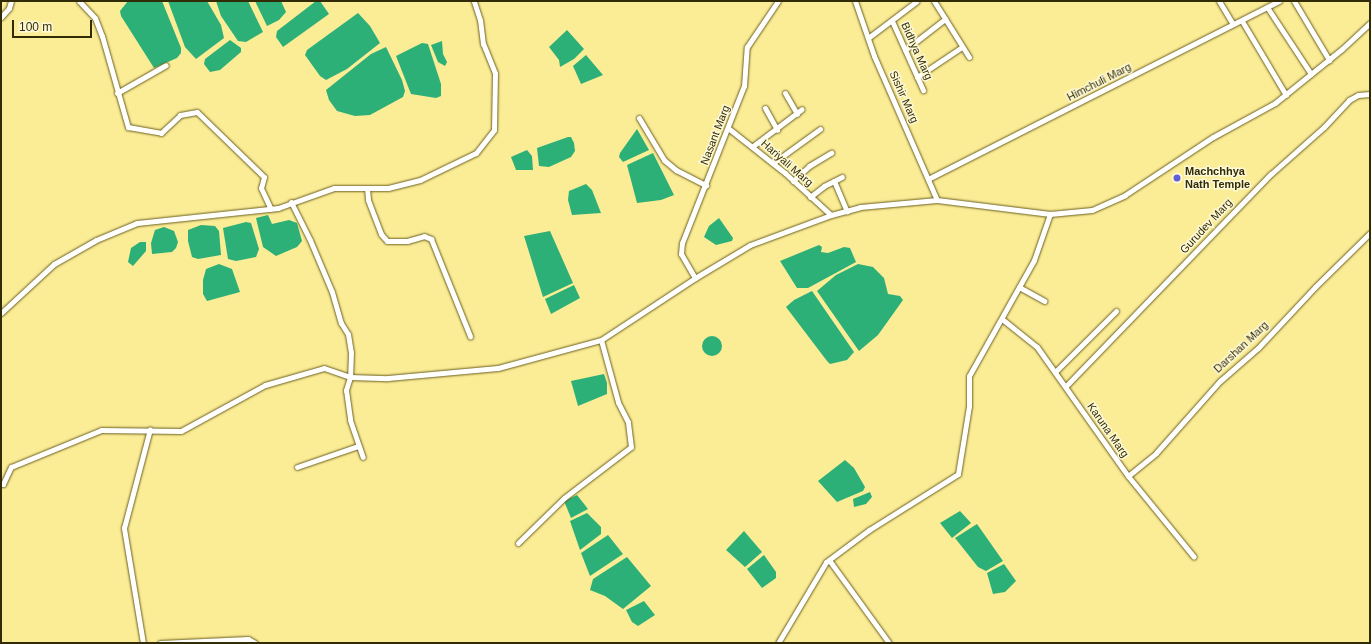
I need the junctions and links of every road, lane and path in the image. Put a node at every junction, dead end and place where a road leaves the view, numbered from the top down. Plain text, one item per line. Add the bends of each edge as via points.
1 (11, 1) edge
2 (79, 1) edge
3 (474, 1) edge
4 (778, 1) edge
5 (855, 1) edge
6 (917, 1) edge
7 (934, 1) edge
8 (1219, 1) edge
9 (1279, 1) edge
10 (1294, 1) edge
11 (1267, 7) junction
12 (1, 17) edge
13 (945, 19) junction
14 (892, 21) junction
15 (1242, 21) junction
16 (1370, 23) edge
17 (1233, 24) junction
18 (868, 38) junction
19 (962, 47) junction
20 (905, 50) junction
21 (969, 57) dead end
22 (1329, 60) junction
23 (166, 65) dead end
24 (1311, 74) junction
25 (917, 77) junction
26 (923, 90) dead end
27 (117, 93) junction
28 (785, 93) dead end
29 (1370, 94) edge
30 (1286, 95) junction
31 (765, 108) dead end
32 (802, 109) dead end
33 (797, 114) junction
34 (639, 118) dead end
35 (728, 128) junction
36 (820, 129) dead end
37 (776, 130) junction
38 (752, 146) junction
39 (831, 153) dead end
40 (773, 163) junction
41 (842, 177) dead end
42 (928, 179) junction
43 (792, 180) junction
44 (834, 181) junction
45 (706, 185) junction
46 (367, 188) junction
47 (810, 198) junction
48 (937, 200) junction
49 (290, 202) junction
50 (271, 209) junction
51 (847, 211) junction
52 (1050, 214) junction
53 (831, 215) junction
54 (1370, 233) edge
55 (695, 278) junction
56 (1019, 287) junction
57 (1044, 301) dead end
58 (1116, 311) dead end
59 (1, 313) edge
60 (1002, 318) junction
61 (470, 336) dead end
62 (601, 340) junction
63 (1056, 371) junction
64 (350, 377) junction
65 (1066, 386) junction
66 (150, 429) junction
67 (358, 446) junction
68 (363, 457) dead end
69 (297, 468) dead end
70 (1128, 476) junction
71 (1, 484) edge
72 (518, 543) dead end
73 (1194, 557) dead end
74 (830, 560) junction
75 (143, 643) edge
76 (160, 643) edge
77 (255, 643) edge
78 (778, 643) edge
79 (889, 643) edge

1 - 12 street via 9,8
2 - 27 street via 95,18 113,65
3 - 46 street via 483,44 495,73 494,130 476,153 454,166 420,180 388,188
4 - 35 street, Nasant Marg via 747,47 744,86
5 - 18 street, Sishir Marg
6 - 14 street
7 - 13 street
8 - 17 street
9 - 11 street, Himchuli Marg
10 - 22 street
11 - 15 street, Himchuli Marg
11 - 24 street
13 - 19 street
13 - 20 street
14 - 18 street
14 - 20 street, Bidhya Marg
15 - 17 street, Himchuli Marg
15 - 30 street
16 - 22 street
17 - 42 street, Himchuli Marg
18 - 42 street, Sishir Marg
19 - 21 street
19 - 25 street
20 - 25 street, Bidhya Marg
22 - 24 street
23 - 27 street
24 - 30 street
25 - 26 street, Bidhya Marg
27 - 50 street via 128,127 161,133 180,115 197,112 264,177 261,188
28 - 33 street
29 - 65 street, Gurudev Marg via 1358,95 1349,100 1324,128 1271,174
30 - 52 street via 1172,162 1125,195 1092,210
31 - 37 street
32 - 33 street
33 - 37 street
34 - 45 street via 664,160 676,170
35 - 38 street, Hariyali Marg
35 - 45 street, Nasant Marg
36 - 40 street
37 - 38 street
38 - 40 street, Hariyali Marg
39 - 43 street
40 - 43 street, Hariyali Marg
41 - 44 street
42 - 48 street, Sishir Marg
43 - 47 street, Hariyali Marg
44 - 47 street
44 - 51 street
45 - 55 street, Nasant Marg via 680,248
46 - 49 street via 334,188
46 - 61 street via 368,200 381,234 387,241 407,241 424,236 432,239
47 - 53 street, Hariyali Marg
48 - 51 street
48 - 52 street
49 - 50 street
49 - 64 street via 310,240 332,292 341,323 348,334 351,352
50 - 59 street via 130,225 96,240 54,264
51 - 53 street
52 - 56 street via 1034,260
53 - 55 street via 758,241
54 - 70 street, Darshan Marg via 1258,348 1220,380 1156,453
55 - 62 street
56 - 57 street
56 - 60 street
58 - 63 street
60 - 63 street, Karuna Marg via 1027,336
60 - 74 street via 969,376 969,406 958,474 869,530
62 - 64 street via 498,368 388,378
62 - 72 street via 618,402 628,422 631,447 564,498
63 - 65 street, Karuna Marg
64 - 66 street via 324,368 316,369 265,385 181,431
64 - 67 street via 346,390 350,420
65 - 70 street, Karuna Marg
66 - 71 street via 101,430 11,467
66 - 75 street via 124,528
67 - 68 street
67 - 69 street
70 - 73 street, Karuna Marg
74 - 78 street via 788,622
74 - 79 street
76 - 77 street via 248,639

